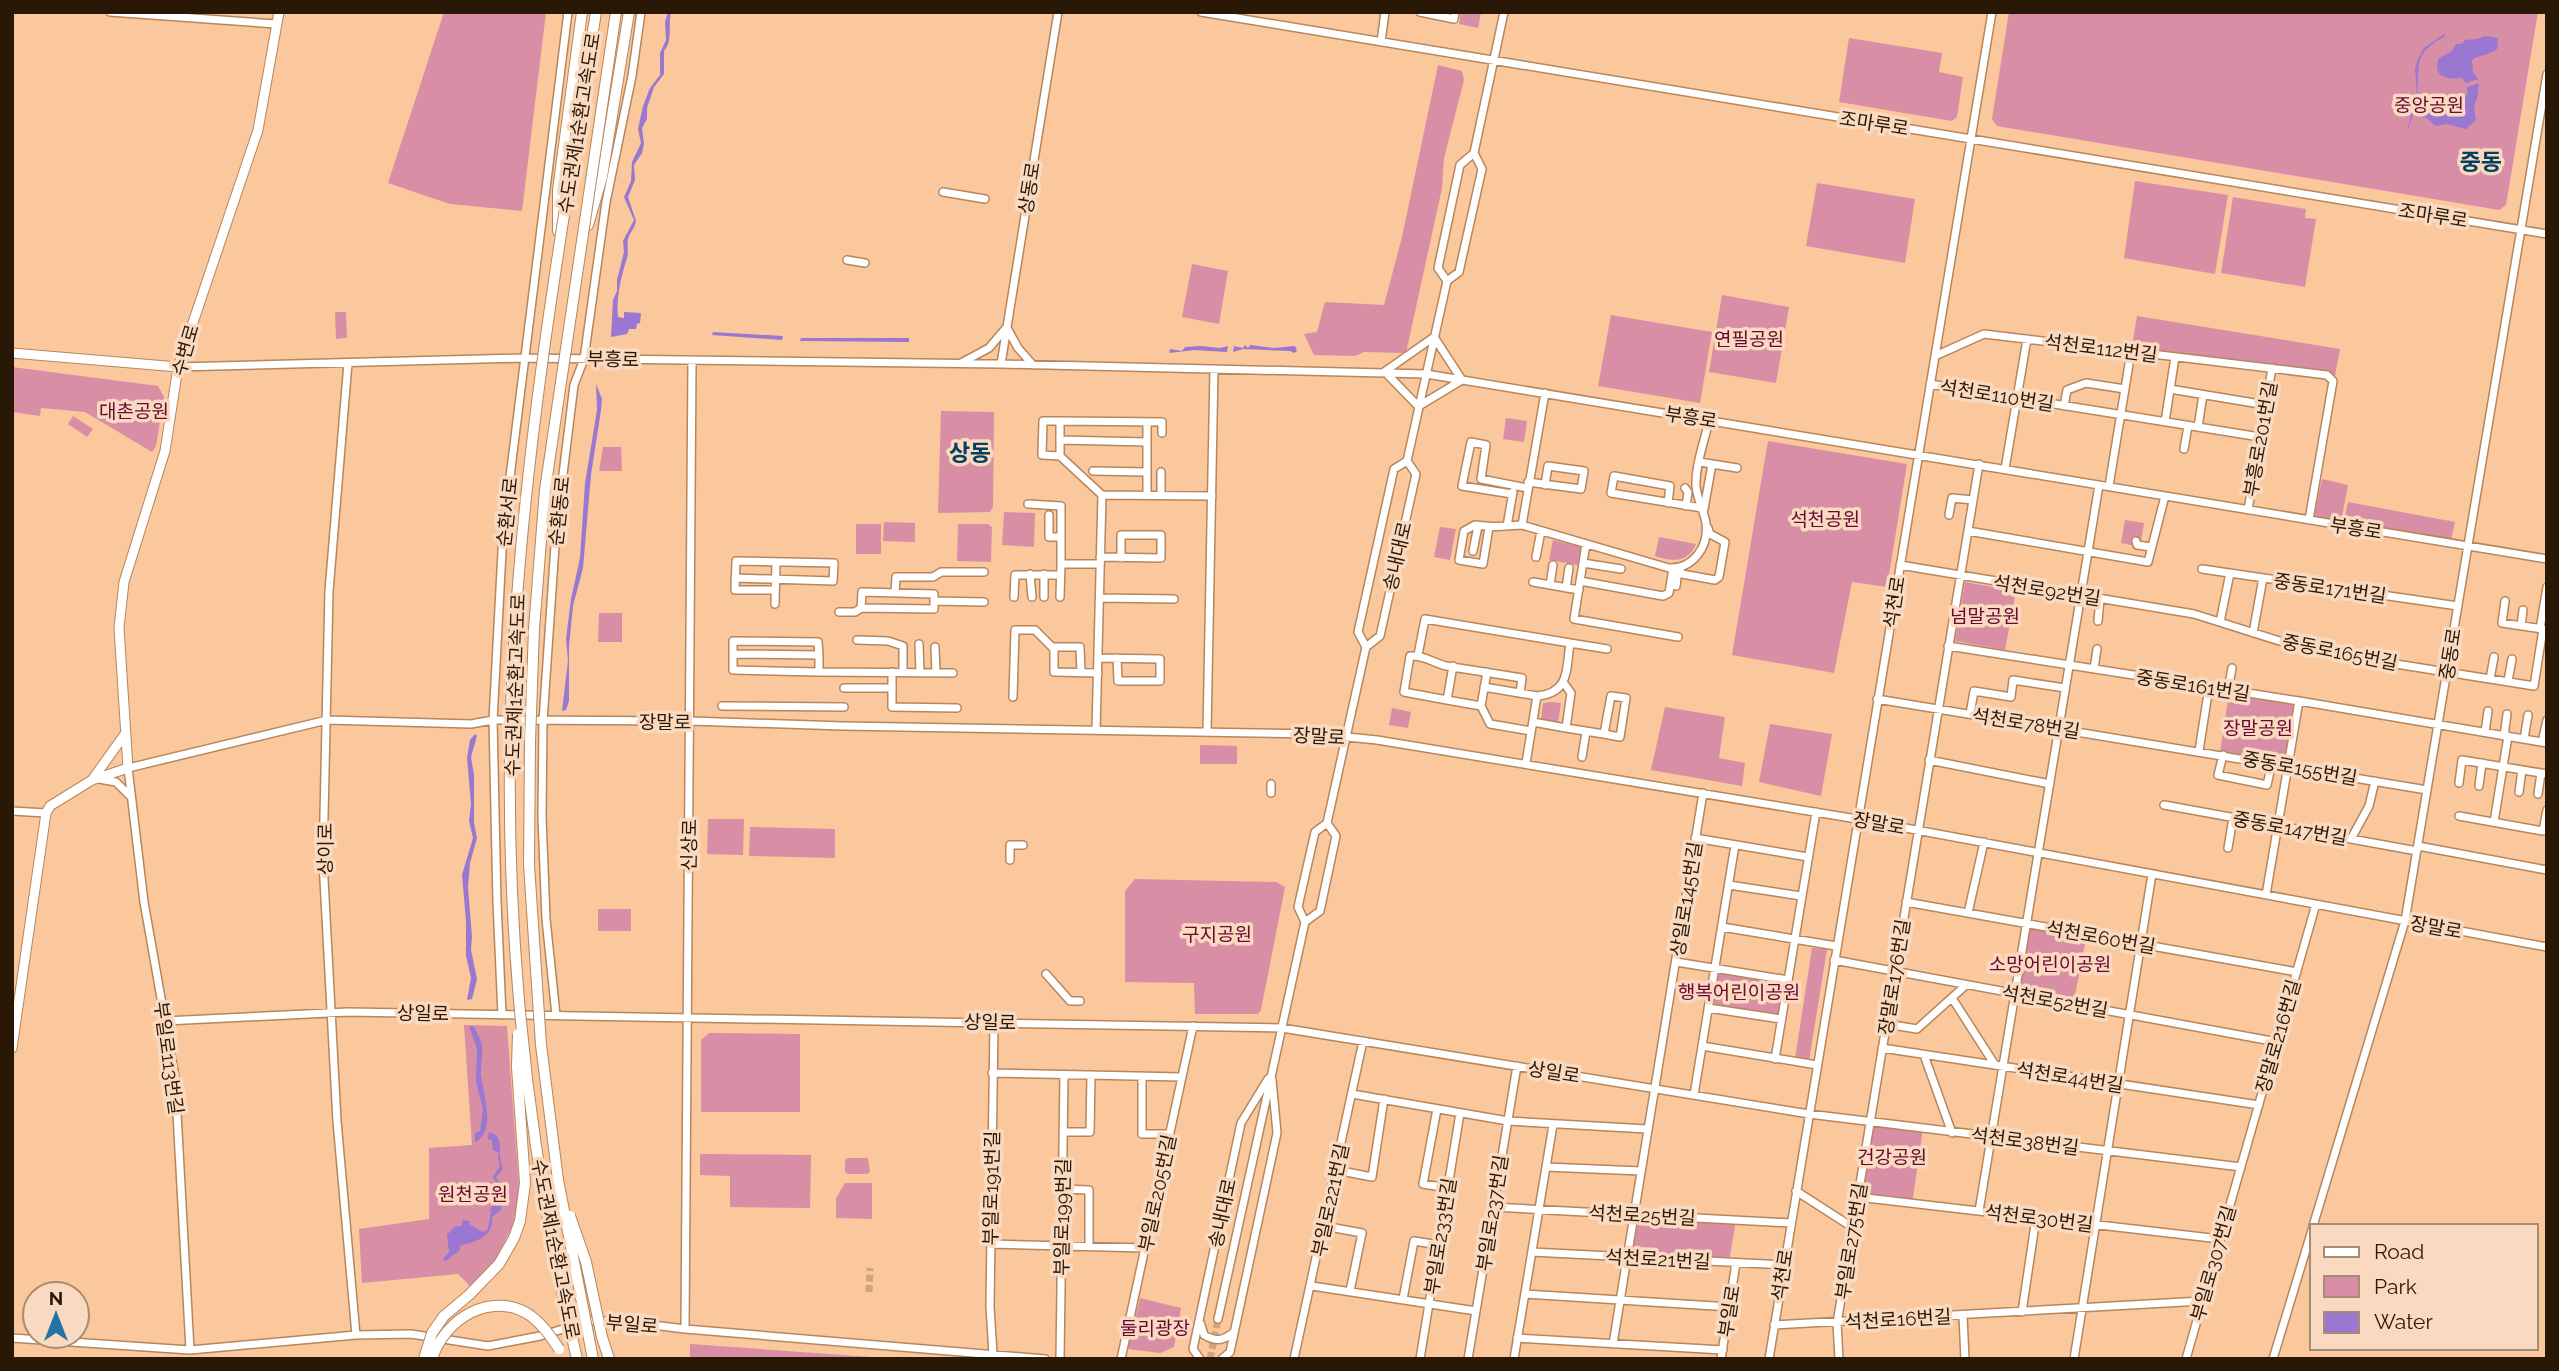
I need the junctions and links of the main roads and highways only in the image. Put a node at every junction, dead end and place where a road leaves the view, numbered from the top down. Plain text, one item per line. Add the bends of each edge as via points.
1 (279, 12) edge
2 (582, 12) edge
3 (596, 12) edge
4 (616, 12) edge
5 (629, 12) edge
6 (558, 255) junction
7 (579, 256) junction
8 (12, 353) edge
9 (178, 367) junction
10 (125, 734) junction
11 (92, 779) junction
12 (519, 1003) junction
13 (15, 1004) edge
14 (12, 1048) edge
15 (558, 1180) junction
16 (424, 1359) edge
17 (432, 1359) edge
18 (562, 1359) edge
19 (577, 1359) edge
20 (593, 1359) edge
21 (610, 1359) edge

1 - 9 main road, 수변로 via 258,130
2 - 6 highway, bridge via 558,190
3 - 6 highway, 수도권제1순환고속도로, bridge
4 - 7 highway, 수도권제1순환고속도로, bridge
5 - 7 highway, bridge via 602,177
6 - 12 highway, 수도권제1순환고속도로, bridge via 527,492 515,628 511,851
7 - 15 highway, 수도권제1순환고속도로, bridge via 545,490 530,741 529,864 541,1045
8 - 9 main road, 부흥로
9 - 10 main road, 수변로 via 164,451 120,608
10 - 11 main road
10 - 11 main road, 수변로 via 128,768
11 - 13 main road via 46,813
12 - 16 highway, bridge via 517,1067 525,1183 520,1221 499,1264 432,1333
12 - 19 highway, 수도권제1순환고속도로, bridge via 538,1161
13 - 14 main road
15 - 20 highway, 수도권제1순환고속도로, bridge
15 - 21 highway, bridge via 586,1262
17 - 18 highway, bridge via 444,1333 457,1321 473,1310 491,1307 529,1315 546,1330

